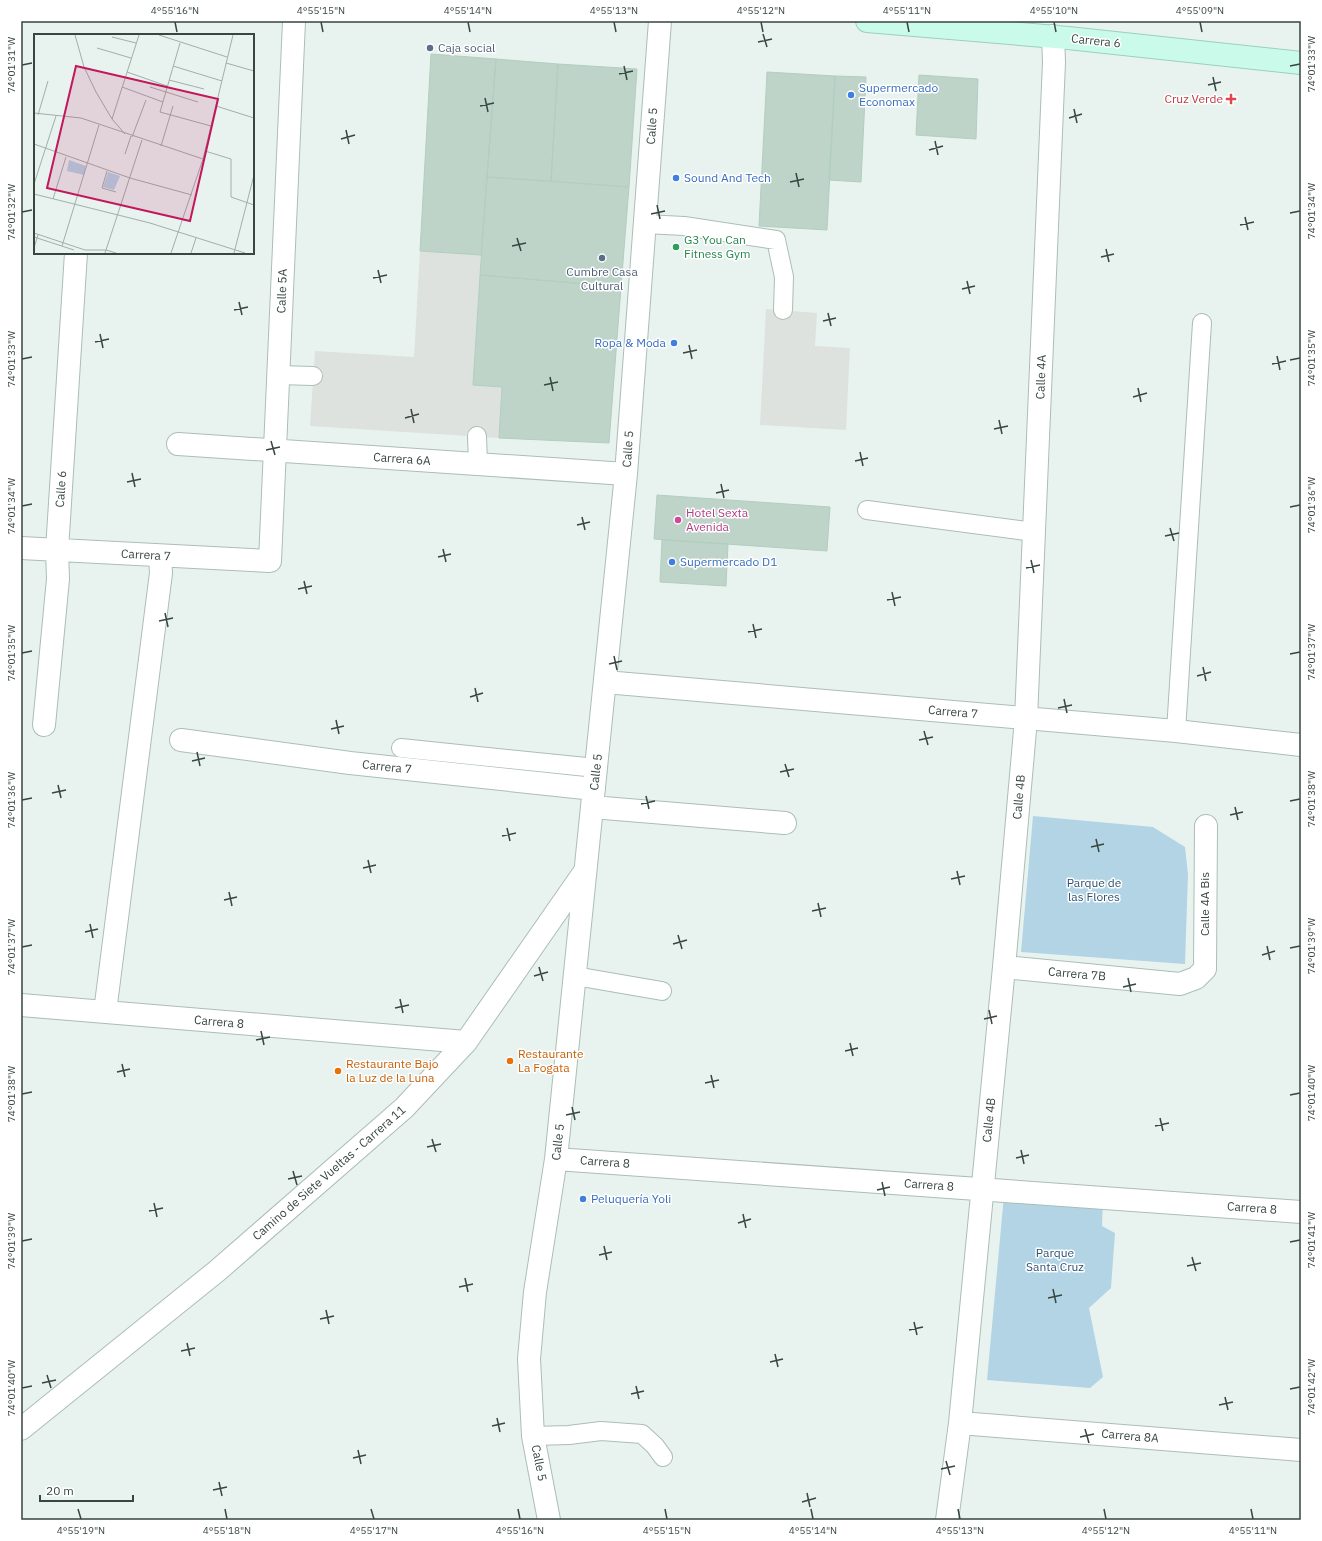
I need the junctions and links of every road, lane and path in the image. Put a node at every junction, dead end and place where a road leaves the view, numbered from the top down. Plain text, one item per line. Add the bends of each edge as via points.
1 (294, 21) edge
2 (660, 21) edge
3 (867, 21) edge
4 (1053, 36) junction
5 (1301, 63) edge
6 (645, 224) junction
7 (76, 254) edge
8 (783, 310) dead end
9 (1202, 323) dead end
10 (278, 375) junction
11 (314, 376) dead end
12 (476, 436) dead end
13 (178, 444) dead end
14 (275, 451) junction
15 (478, 464) junction
16 (626, 474) junction
17 (867, 510) dead end
18 (1034, 532) junction
19 (21, 548) edge
20 (57, 550) junction
21 (160, 556) junction
22 (270, 561) joint
23 (605, 682) junction
24 (1026, 719) junction
25 (44, 725) dead end
26 (1176, 731) junction
27 (181, 740) dead end
28 (1301, 745) edge
29 (401, 748) dead end
30 (594, 788) junction
31 (785, 823) dead end
32 (1206, 826) dead end
33 (586, 869) junction
34 (1004, 967) junction
35 (575, 976) junction
36 (1196, 978) joint
37 (662, 991) dead end
38 (21, 1005) edge
39 (105, 1012) junction
40 (466, 1042) junction
41 (556, 1159) junction
42 (982, 1189) junction
43 (1301, 1212) edge
44 (960, 1423) junction
45 (21, 1429) edge
46 (533, 1436) junction
47 (1301, 1450) edge
48 (663, 1457) dead end
49 (549, 1520) edge
50 (946, 1520) edge

1 - 10 street, Calle 5A
2 - 6 street, Calle 5
3 - 4 main road, Carrera 6
4 - 5 main road, Carrera 6
4 - 18 street, Calle 4A via 1054,70
6 - 8 lane via 684,226 776,240 784,277
6 - 16 street, Calle 5
7 - 20 street, Calle 6
9 - 26 lane
10 - 11 lane
10 - 14 street, Calle 5A
12 - 15 lane
13 - 14 street, Carrera 6A
14 - 15 street, Carrera 6A
14 - 22 street, Calle 5A
15 - 16 street, Carrera 6A
16 - 23 street, Calle 5
17 - 18 lane
18 - 24 street, Calle 4A
19 - 20 street, Carrera 7
20 - 21 street, Carrera 7
20 - 25 street, Calle 6 via 58,579
21 - 22 street, Carrera 7
21 - 39 street via 161,573
23 - 24 street, Carrera 7
23 - 30 street, Calle 5
24 - 26 street, Carrera 7
24 - 34 street, Calle 4B
26 - 28 street, Carrera 7
27 - 30 street, Carrera 7 via 350,763
29 - 30 lane
30 - 31 street, Carrera 7
30 - 33 street, Calle 5
32 - 36 street, Calle 4A Bis via 1205,969
33 - 35 street, Calle 5
33 - 40 street, Camino de Siete Vueltas - Carrera 11
34 - 36 street, Carrera 7B via 1180,984
34 - 42 street, Calle 4B
35 - 37 lane
35 - 41 street, Calle 5
38 - 39 street, Carrera 8
39 - 40 street, Carrera 8
40 - 45 street, Camino de Siete Vueltas - Carrera 11 via 404,1108 217,1272
41 - 42 street, Carrera 8
41 - 46 street, Calle 5 via 535,1292 529,1359
42 - 43 street, Carrera 8
42 - 44 street, Calle 4B
44 - 47 street, Carrera 8A
44 - 50 street, Calle 4B
46 - 48 lane via 601,1431 642,1434
46 - 49 street, Calle 5

